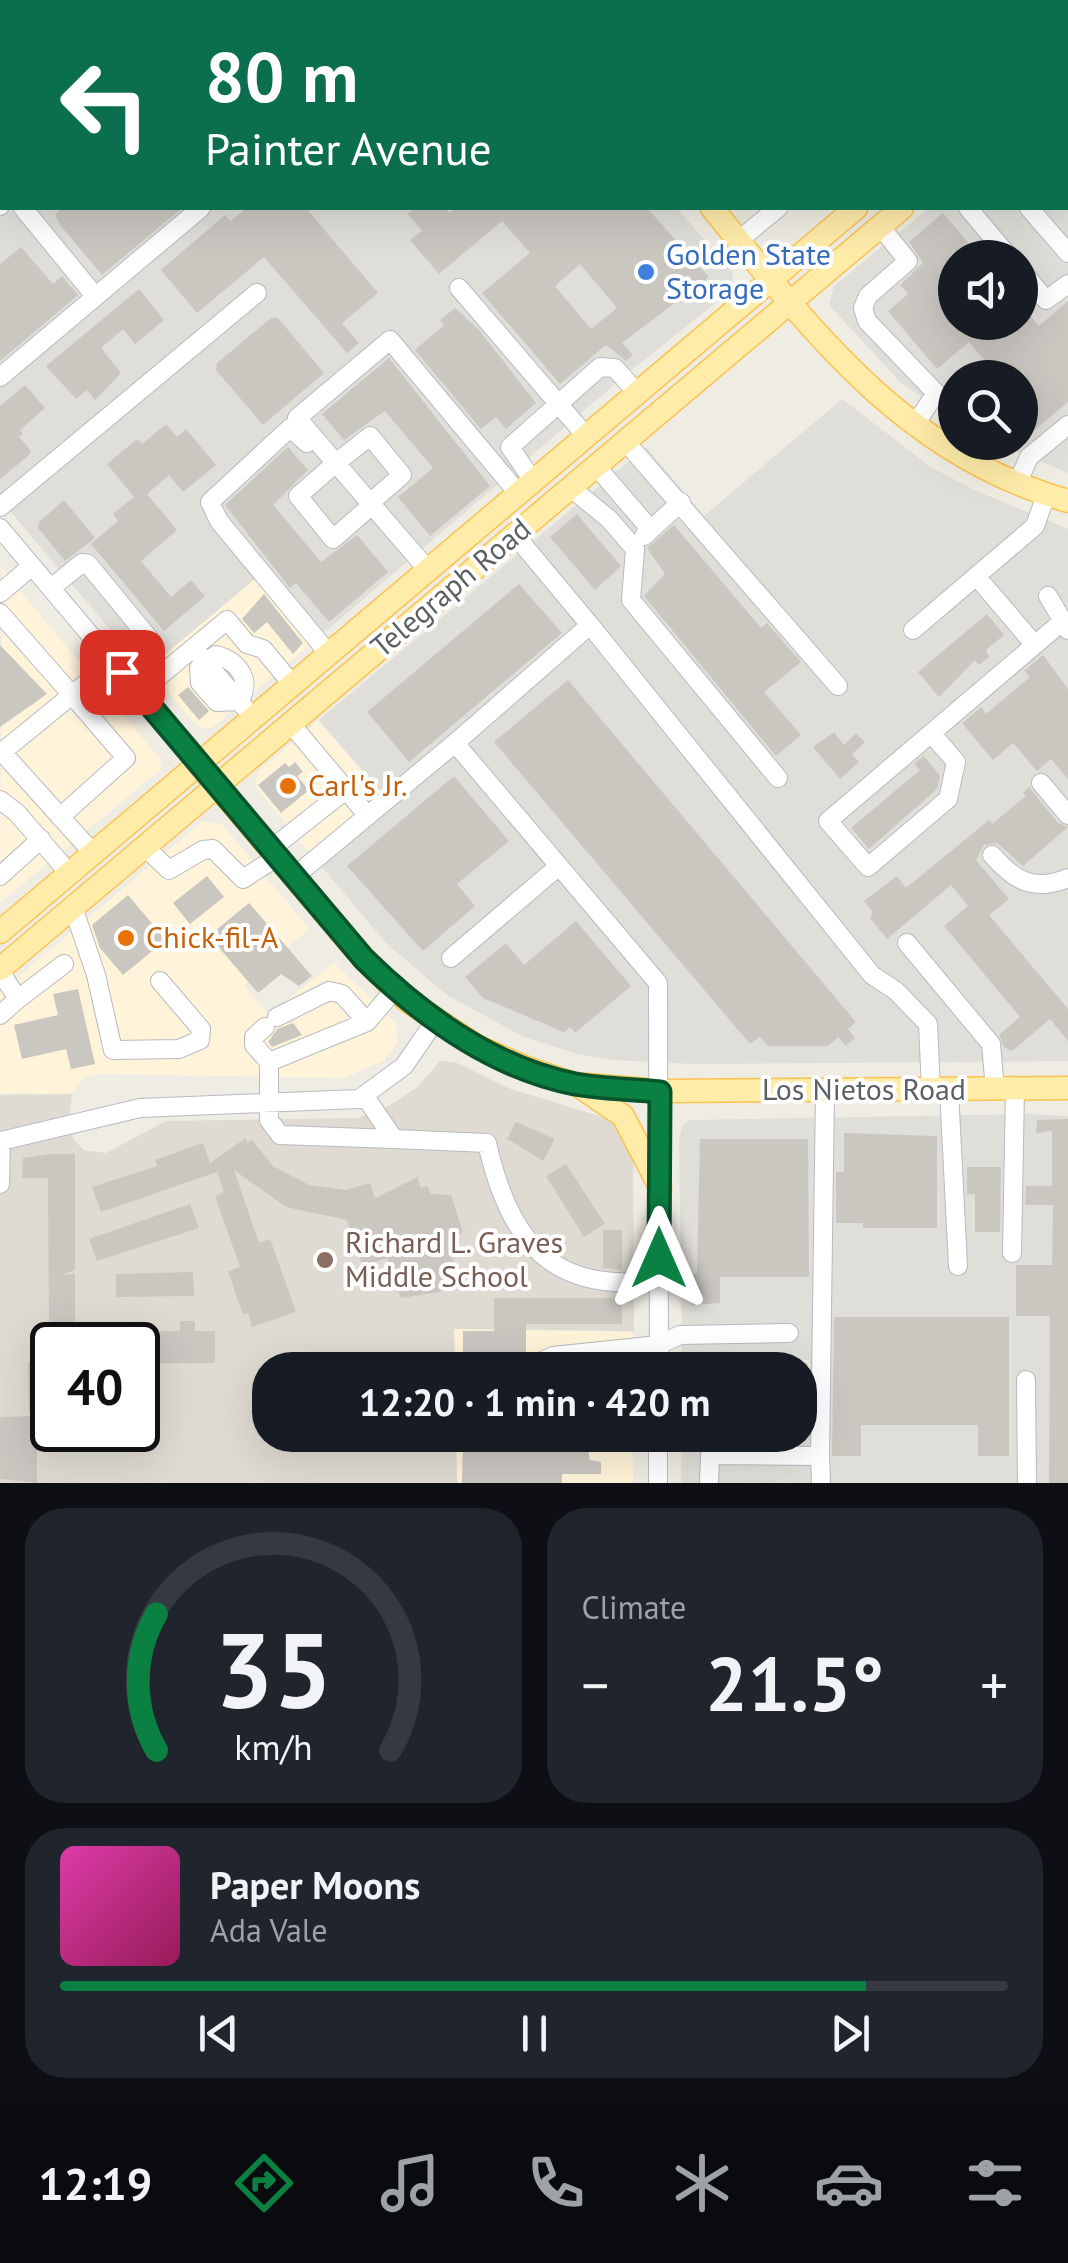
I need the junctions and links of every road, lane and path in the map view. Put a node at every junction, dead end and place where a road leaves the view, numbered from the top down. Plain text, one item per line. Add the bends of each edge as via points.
1 (25, 210) edge
2 (198, 210) edge
3 (714, 210) edge
4 (776, 210) edge
5 (854, 210) edge
6 (900, 210) edge
7 (970, 210) edge
8 (1032, 210) edge
9 (880, 226) junction
10 (738, 240) junction
11 (995, 240) edge
12 (1068, 253) edge
13 (770, 279) junction
14 (1068, 284) edge
15 (459, 288) dead end
16 (1038, 290) edge
17 (257, 293) dead end
18 (94, 296) junction
19 (790, 302) junction
20 (1, 375) edge
21 (637, 392) junction
22 (558, 404) junction
23 (1068, 425) edge
24 (914, 426) junction
25 (586, 436) junction
26 (625, 441) junction
27 (332, 466) junction
28 (596, 466) junction
29 (534, 480) junction
30 (1017, 484) junction
31 (570, 488) junction
32 (1057, 498) edge
33 (681, 502) junction
34 (0, 507) edge
35 (368, 507) junction
36 (651, 530) junction
37 (514, 535) junction
38 (3, 537) edge
39 (632, 546) junction
40 (32, 566) junction
41 (425, 573) junction
42 (976, 576) junction
43 (51, 588) junction
44 (0, 593) edge
45 (1048, 596) dead end
46 (0, 612) edge
47 (590, 625) junction
48 (1065, 626) edge
49 (914, 630) dead end
50 (1035, 645) junction
51 (198, 654) junction
52 (329, 654) junction
53 (117, 667) junction
54 (293, 685) junction
55 (838, 686) dead end
56 (139, 693) junction
57 (72, 695) junction
58 (247, 710) junction
59 (291, 724) junction
60 (932, 733) junction
61 (456, 743) junction
62 (200, 765) junction
63 (778, 778) dead end
64 (1042, 784) dead end
65 (218, 786) junction
66 (346, 790) junction
67 (0, 800) edge
68 (1068, 815) edge
69 (368, 816) junction
70 (60, 817) junction
71 (42, 839) junction
72 (145, 846) junction
73 (94, 853) junction
74 (274, 853) junction
75 (992, 855) dead end
76 (559, 866) junction
77 (70, 874) junction
78 (0, 876) edge
79 (294, 877) junction
80 (1068, 878) edge
81 (73, 907) junction
82 (0, 932) edge
83 (906, 943) dead end
84 (451, 958) dead end
85 (64, 964) dead end
86 (0, 970) edge
87 (160, 981) dead end
88 (395, 989) junction
89 (18, 1000) junction
90 (0, 1015) edge
91 (434, 1021) junction
92 (367, 1022) junction
93 (269, 1062) junction
94 (574, 1084) junction
95 (1068, 1088) edge
96 (1005, 1089) junction
97 (825, 1090) junction
98 (940, 1090) junction
99 (660, 1092) junction
100 (364, 1095) junction
101 (268, 1102) junction
102 (394, 1139) junction
103 (0, 1184) edge
104 (660, 1187) junction
105 (1012, 1253) dead end
106 (958, 1266) dead end
107 (659, 1280) junction
108 (789, 1333) dead end
109 (659, 1346) junction
110 (595, 1352) edge
111 (659, 1352) edge
112 (1026, 1380) dead end
113 (658, 1452) edge
114 (820, 1456) junction
115 (658, 1483) edge
116 (708, 1483) edge
117 (821, 1483) edge
118 (1028, 1483) edge

1 - 18 street
2 - 18 street
3 - 10 main road
4 - 10 street
5 - 13 main road, Telegraph Road
6 - 9 main road, Telegraph Road
7 - 11 street
8 - 12 street
9 - 19 main road, Telegraph Road
9 - 24 street via 908,261 863,308 867,321 936,393
10 - 13 main road
13 - 19 main road
13 - 21 main road, Telegraph Road
14 - 16 street via 1046,300
15 - 22 street
17 - 34 street
18 - 20 street
19 - 24 main road via 849,371
19 - 26 main road, Telegraph Road
21 - 22 street via 606,366
21 - 25 main road, Telegraph Road
22 - 25 street
22 - 29 street via 510,447
23 - 30 street via 1029,457
24 - 30 main road
25 - 29 main road, Telegraph Road
26 - 28 main road, Telegraph Road
26 - 33 street
27 - 29 street via 297,418 390,340
27 - 35 street
27 - 35 street via 370,436 402,475
27 - 35 street via 298,496 333,539
27 - 52 street via 290,428 210,502
28 - 31 main road, Telegraph Road
28 - 36 street
29 - 31 main road
29 - 41 main road, Telegraph Road
30 - 32 main road
31 - 37 main road, Telegraph Road
31 - 39 street
32 - 42 street
33 - 36 street
33 - 55 street
35 - 41 street
36 - 39 street
37 - 47 street
37 - 59 main road, Telegraph Road
38 - 40 street
39 - 63 street via 631,600
40 - 43 street
40 - 44 street
41 - 52 main road, Telegraph Road
42 - 49 street
42 - 50 street
43 - 53 street
43 - 53 street via 88,564 152,642
45 - 48 street
46 - 57 street
47 - 61 street
47 - 98 street via 872,975 928,1024
48 - 50 street
50 - 60 street
51 - 54 street via 226,620
51 - 56 street
51 - 58 street via 200,682 217,702
51 - 58 street via 232,662 246,685
52 - 54 main road, Telegraph Road
53 - 56 street
53 - 57 street
54 - 58 main road, Telegraph Road
56 - 62 street
57 - 70 street via 126,758
57 - 70 street via 2,752
58 - 62 main road, Telegraph Road
59 - 65 main road, Telegraph Road
59 - 66 street
60 - 60 street via 828,821 868,868 948,799 956,762
61 - 69 street
61 - 76 street
62 - 65 main road
62 - 73 main road, Telegraph Road
64 - 68 street
65 - 72 main road, Telegraph Road
65 - 74 main road
66 - 69 street
66 - 74 street
67 - 71 street
69 - 79 street
70 - 73 street
71 - 77 street
71 - 78 street
72 - 74 street via 168,870 213,849 243,879
72 - 81 main road, Telegraph Road
73 - 77 main road, Telegraph Road
74 - 79 main road
75 - 80 street via 1023,883
76 - 84 street
76 - 99 street via 658,983
77 - 81 main road
77 - 82 main road, Telegraph Road
79 - 88 main road
81 - 86 main road, Telegraph Road
81 - 87 street via 114,1050 179,1049 200,1040 201,1029
83 - 96 street via 991,1044
85 - 89 street
86 - 89 street
88 - 91 main road
88 - 92 street
89 - 90 street
91 - 94 main road via 478,1047
91 - 100 street via 404,1066
92 - 93 street
92 - 93 street via 342,994 329,991 266,1027 254,1045
93 - 101 street
94 - 99 main road, Los Nietos Road
94 - 104 main road via 623,1116
95 - 96 main road, Los Nietos Road
96 - 98 main road, Los Nietos Road
96 - 105 street
97 - 98 main road, Los Nietos Road
97 - 99 main road, Los Nietos Road
97 - 114 street
98 - 106 street
99 - 104 street
100 - 101 street
100 - 102 street
101 - 102 street via 269,1120 280,1135
101 - 103 street via 140,1108 2,1141
102 - 107 street via 486,1142 500,1198 521,1234 554,1266 618,1286
104 - 107 street
107 - 109 street
108 - 109 street via 680,1334
109 - 110 street
109 - 111 street
112 - 118 street
113 - 115 street
114 - 116 street via 710,1455
114 - 117 street

